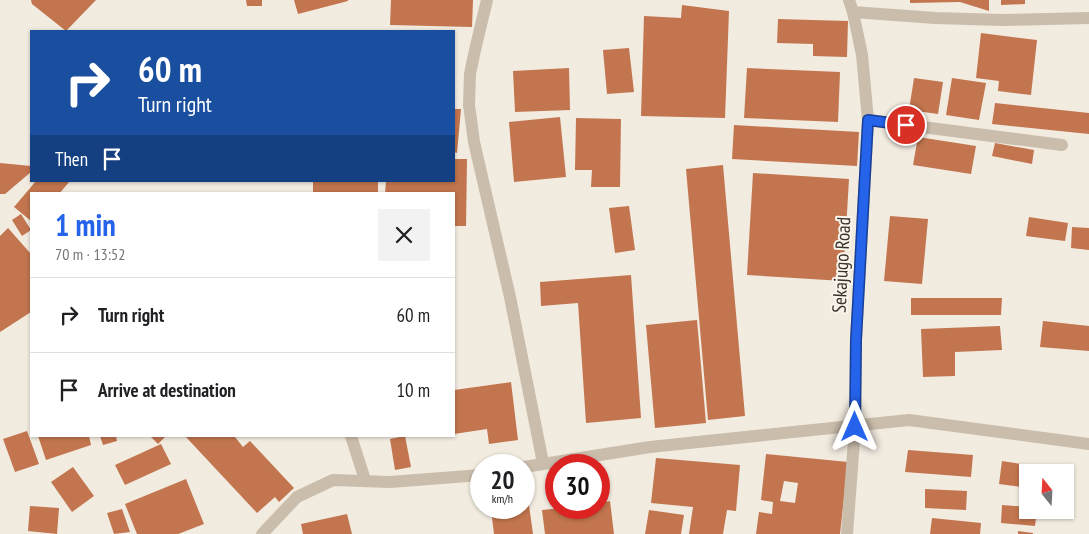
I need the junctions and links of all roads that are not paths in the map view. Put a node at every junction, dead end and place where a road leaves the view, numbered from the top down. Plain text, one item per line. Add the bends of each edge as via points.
1 (488, 0) edge
2 (851, 6) edge
3 (1089, 18) edge
4 (868, 120) junction
5 (1062, 145) dead end
6 (855, 427) junction
7 (351, 437) edge
8 (1089, 444) edge
9 (543, 463) junction
10 (535, 465) edge
11 (470, 476) edge
12 (365, 480) junction
13 (262, 534) edge
14 (847, 534) edge

1 - 9 street via 470,74 469,105 474,142 510,297
2 - 3 street via 935,18
2 - 4 street, Sekajugo Road via 862,55
4 - 5 street
4 - 6 street, Sekajugo Road via 856,340
6 - 8 street via 910,420
6 - 9 street via 650,447
6 - 14 street, Sekajugo Road
7 - 12 street
9 - 10 street
11 - 12 street via 400,482
12 - 13 street via 333,480 297,497

